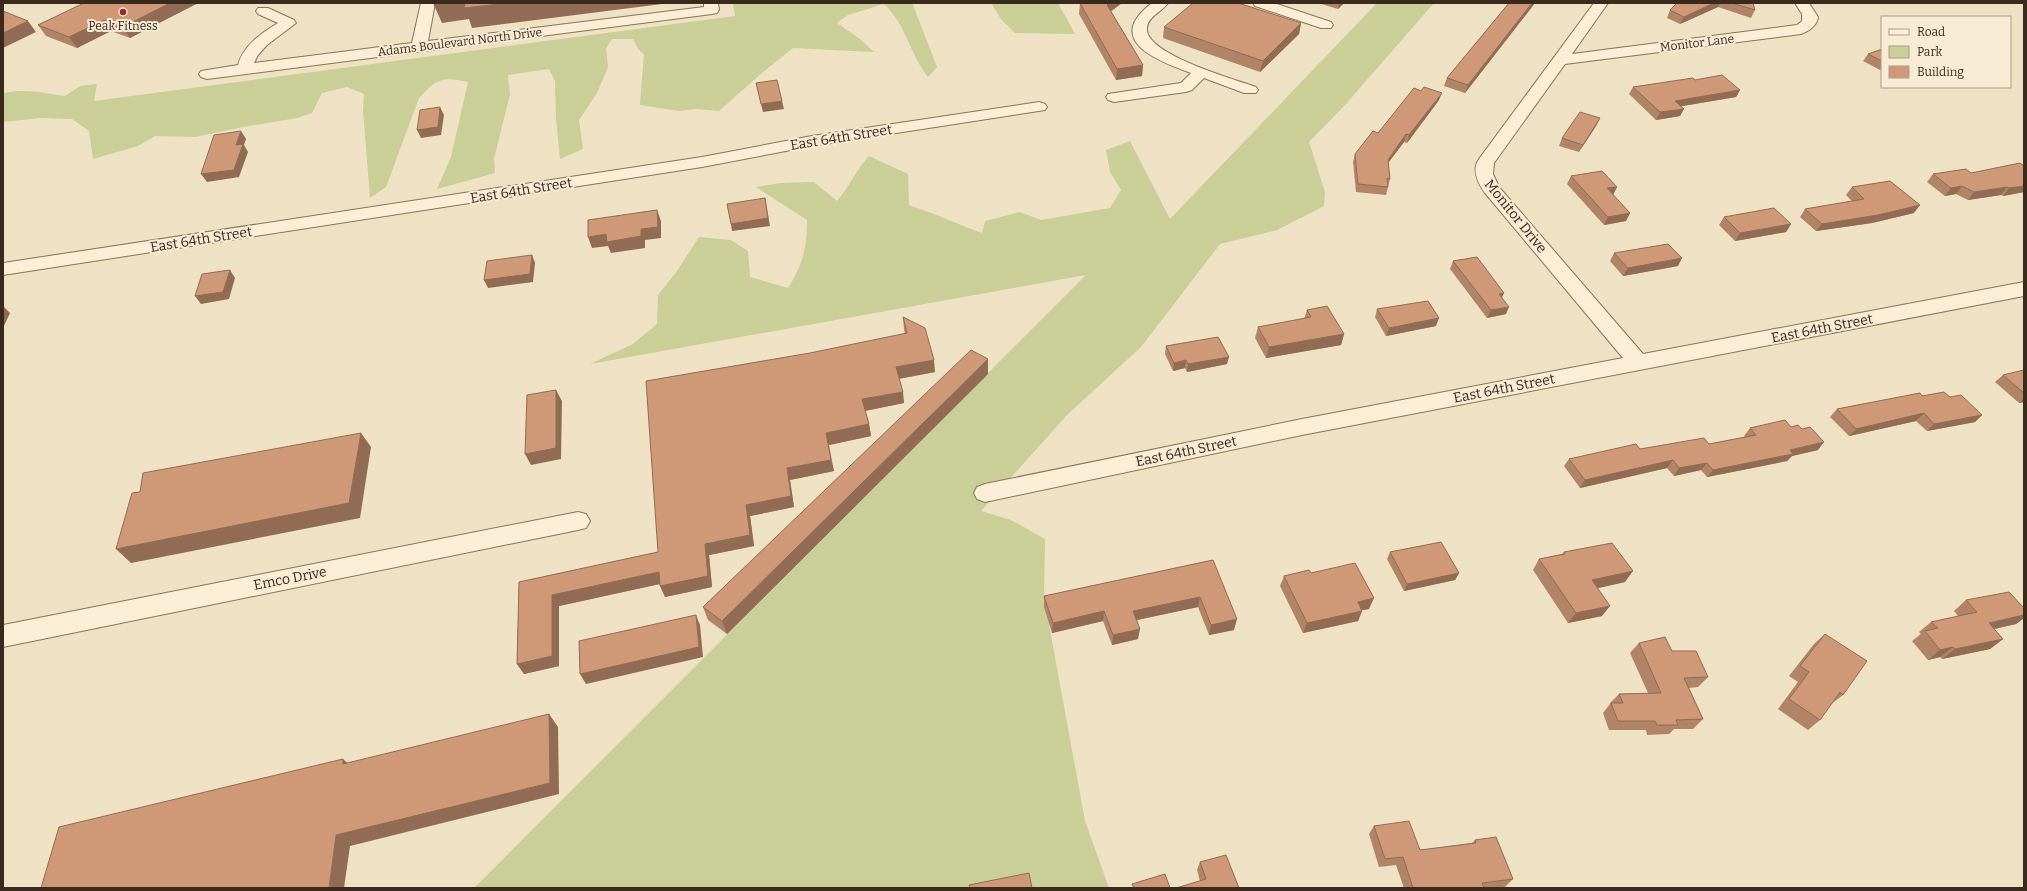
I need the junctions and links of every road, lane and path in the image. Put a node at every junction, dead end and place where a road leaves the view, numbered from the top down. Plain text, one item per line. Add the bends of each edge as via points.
1 (428, 3) edge
2 (1161, 3) edge
3 (1260, 3) edge
4 (1601, 3) edge
5 (1802, 3) edge
6 (712, 7) edge
7 (263, 11) dead end
8 (1326, 25) dead end
9 (419, 47) junction
10 (1560, 60) junction
11 (245, 69) junction
12 (1202, 72) junction
13 (207, 74) dead end
14 (1250, 90) dead end
15 (1114, 97) dead end
16 (1039, 107) dead end
17 (3, 269) edge
18 (2024, 290) edge
19 (1639, 363) junction
20 (985, 493) dead end
21 (578, 521) dead end
22 (3, 636) edge

1 - 9 street
2 - 12 street via 1141,22 1140,32 1144,42 1159,55
3 - 8 street
4 - 10 street, Monitor Drive
5 - 10 street, Monitor Lane via 1810,15 1810,20 1809,24 1801,29
6 - 9 street, Adams Boulevard North Drive
7 - 11 street via 289,23 273,32 256,47 248,58
9 - 11 street, Adams Boulevard North Drive
10 - 19 street, Monitor Drive via 1485,163 1484,174 1491,189
11 - 13 street, Adams Boulevard North Drive
12 - 14 street
12 - 15 street via 1186,87
16 - 17 street, East 64th Street via 812,141 702,162
18 - 19 street, East 64th Street
19 - 20 street, East 64th Street via 1282,431
21 - 22 street, Emco Drive

